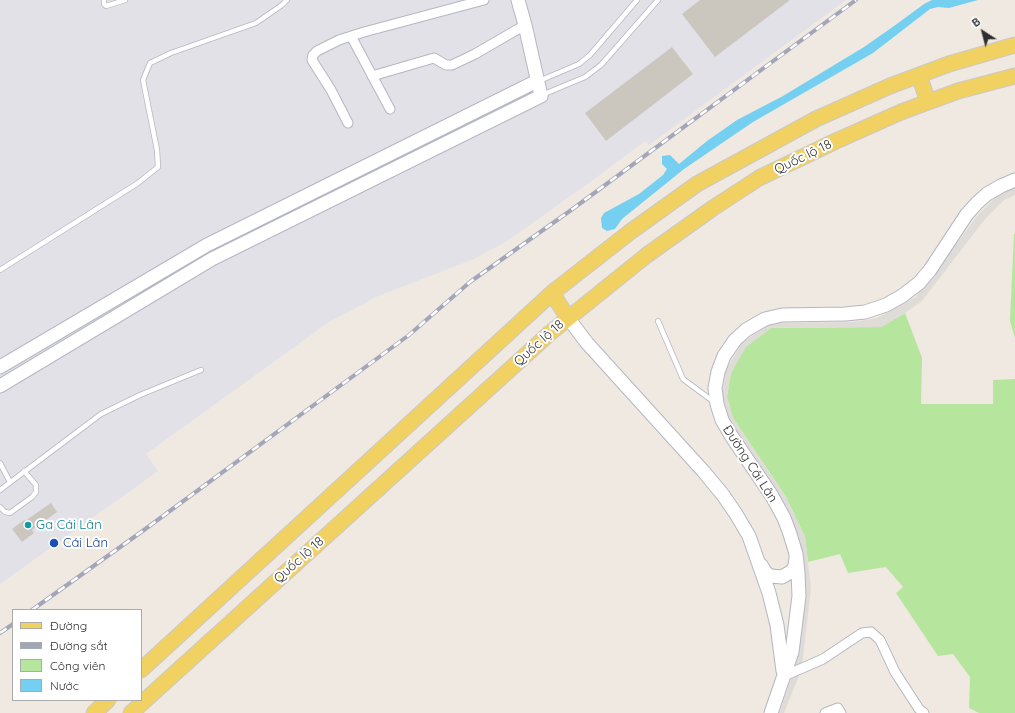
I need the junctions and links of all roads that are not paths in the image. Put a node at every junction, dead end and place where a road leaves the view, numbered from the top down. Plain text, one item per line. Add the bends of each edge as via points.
1 (104, 0) edge
2 (125, 0) edge
3 (286, 0) edge
4 (484, 0) edge
5 (518, 0) edge
6 (638, 0) edge
7 (658, 0) edge
8 (526, 25) junction
9 (350, 36) junction
10 (1015, 45) edge
11 (372, 76) junction
12 (920, 76) junction
13 (1015, 76) edge
14 (537, 81) junction
15 (541, 96) junction
16 (928, 102) junction
17 (390, 109) dead end
18 (348, 123) dead end
19 (1015, 180) edge
20 (0, 270) edge
21 (552, 293) junction
22 (568, 318) junction
23 (658, 321) dead end
24 (0, 367) edge
25 (201, 370) dead end
26 (0, 386) edge
27 (717, 404) junction
28 (0, 463) edge
29 (24, 471) junction
30 (10, 482) junction
31 (0, 490) edge
32 (0, 507) edge
33 (796, 554) junction
34 (760, 563) junction
35 (142, 669) edge
36 (784, 676) junction
37 (107, 701) edge
38 (94, 713) edge
39 (131, 713) edge
40 (771, 713) edge
41 (825, 713) edge
42 (841, 713) edge
43 (924, 713) edge

1 - 2 lane via 106,6
3 - 20 lane via 256,22 150,63 143,80 158,150 158,167 138,183
4 - 9 street
5 - 8 main road
6 - 14 lane via 579,64
7 - 15 lane via 601,65 585,77
8 - 11 street via 452,65 434,58
8 - 14 main road
9 - 11 street
9 - 18 street via 317,51 312,60
10 - 12 main road, Quốc lộ 18 via 949,64
11 - 17 street
12 - 16 main road
12 - 21 main road, Quốc lộ 18 via 890,86 816,119 697,184
13 - 16 main road, Quốc lộ 18
14 - 15 main road
14 - 24 main road via 207,245
15 - 26 main road via 212,259
16 - 22 main road, Quốc lộ 18 via 836,141 759,178 647,254
19 - 27 main road, Đường Cái Lân via 996,188 976,203 919,283 886,305 865,312 845,314 782,315 765,319 746,330 724,356 715,388
21 - 22 main road
21 - 35 main road, Quốc lộ 18
22 - 34 main road via 587,343 723,495 749,536
22 - 39 main road, Quốc lộ 18
23 - 27 lane via 683,379
25 - 29 lane via 140,394 101,414
27 - 33 main road, Đường Cái Lân via 722,420 784,518
28 - 30 lane
29 - 30 lane
29 - 32 lane via 36,485 36,492 10,513
30 - 31 lane
33 - 34 main road via 792,571 782,577 766,573
33 - 36 main road, Đường Cái Lân via 800,596 792,652
34 - 36 main road via 777,625
36 - 40 main road, Đường Cái Lân
36 - 43 street via 823,659 862,633 871,632 880,640 895,672
37 - 38 main road
41 - 42 street via 838,708

